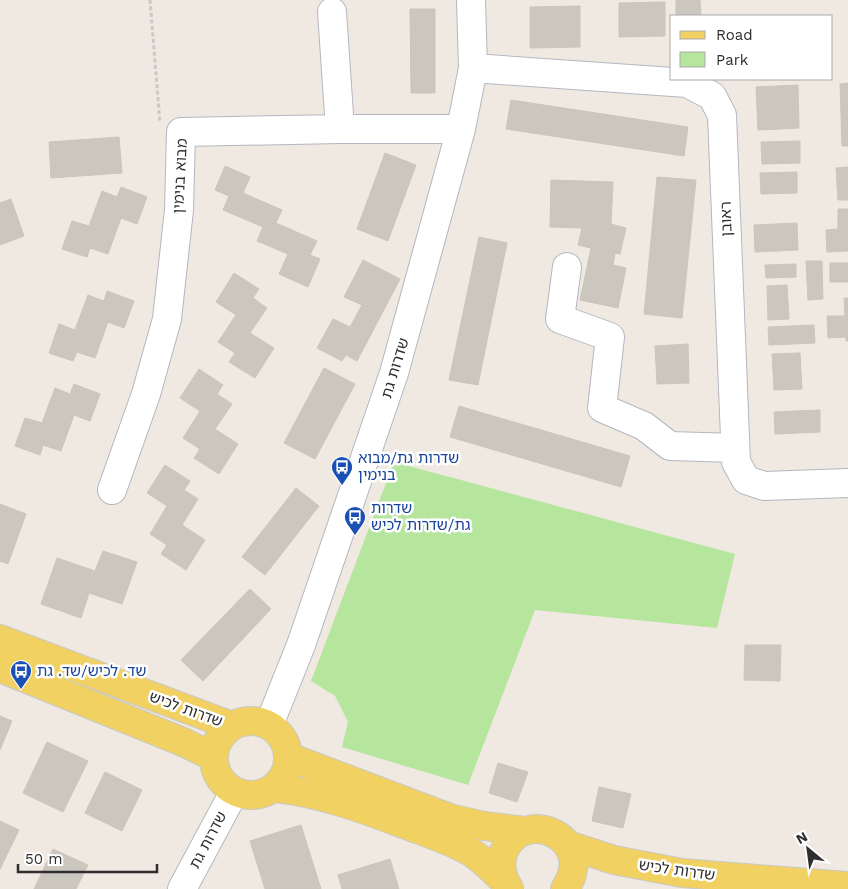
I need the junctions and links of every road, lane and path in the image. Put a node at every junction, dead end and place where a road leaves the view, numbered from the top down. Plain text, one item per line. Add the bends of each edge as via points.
1 (150, 0) edge
2 (471, 0) edge
3 (332, 12) dead end
4 (473, 68) junction
5 (340, 129) junction
6 (461, 129) junction
7 (180, 132) junction
8 (568, 267) dead end
9 (735, 448) junction
10 (848, 483) edge
11 (112, 490) dead end
12 (0, 639) edge
13 (0, 668) edge
14 (269, 725) junction
15 (232, 726) junction
16 (289, 757) junction
17 (214, 758) junction
18 (274, 788) junction
19 (234, 792) junction
20 (525, 831) junction
21 (568, 845) junction
22 (507, 885) edge
23 (848, 886) edge
24 (182, 889) edge
25 (565, 889) edge

1 - 7 path via 160,124
2 - 4 street, שדרות גת
3 - 5 street
4 - 6 street, שדרות גת
4 - 9 street, ראובן via 686,83 712,96 722,115
5 - 6 street, מבוא בנימין
5 - 7 street, מבוא בנימין
6 - 14 street, שדרות גת via 394,373 301,644
7 - 11 street, מבוא בנימין via 179,210 167,319 146,394
8 - 9 street via 560,319 610,336 602,408 644,426 670,446
9 - 10 street, ראובן via 736,462 746,480 764,486
12 - 15 main road, שדרות לכיש
13 - 17 main road, שדרות לכיש via 183,742
14 - 15 main road via 244,721
14 - 16 main road via 286,744
15 - 17 main road via 222,734
16 - 18 main road via 282,779
16 - 20 main road via 450,818
17 - 19 main road via 219,777
18 - 19 main road via 254,795
18 - 22 main road via 295,790 374,813 440,838 470,852
19 - 24 street, שדרות גת
20 - 21 main road, שדרות לכיש via 549,831
20 - 22 main road via 507,846 502,857 501,869
21 - 23 main road, שדרות לכיש via 614,860 682,873
21 - 25 main road via 574,868

